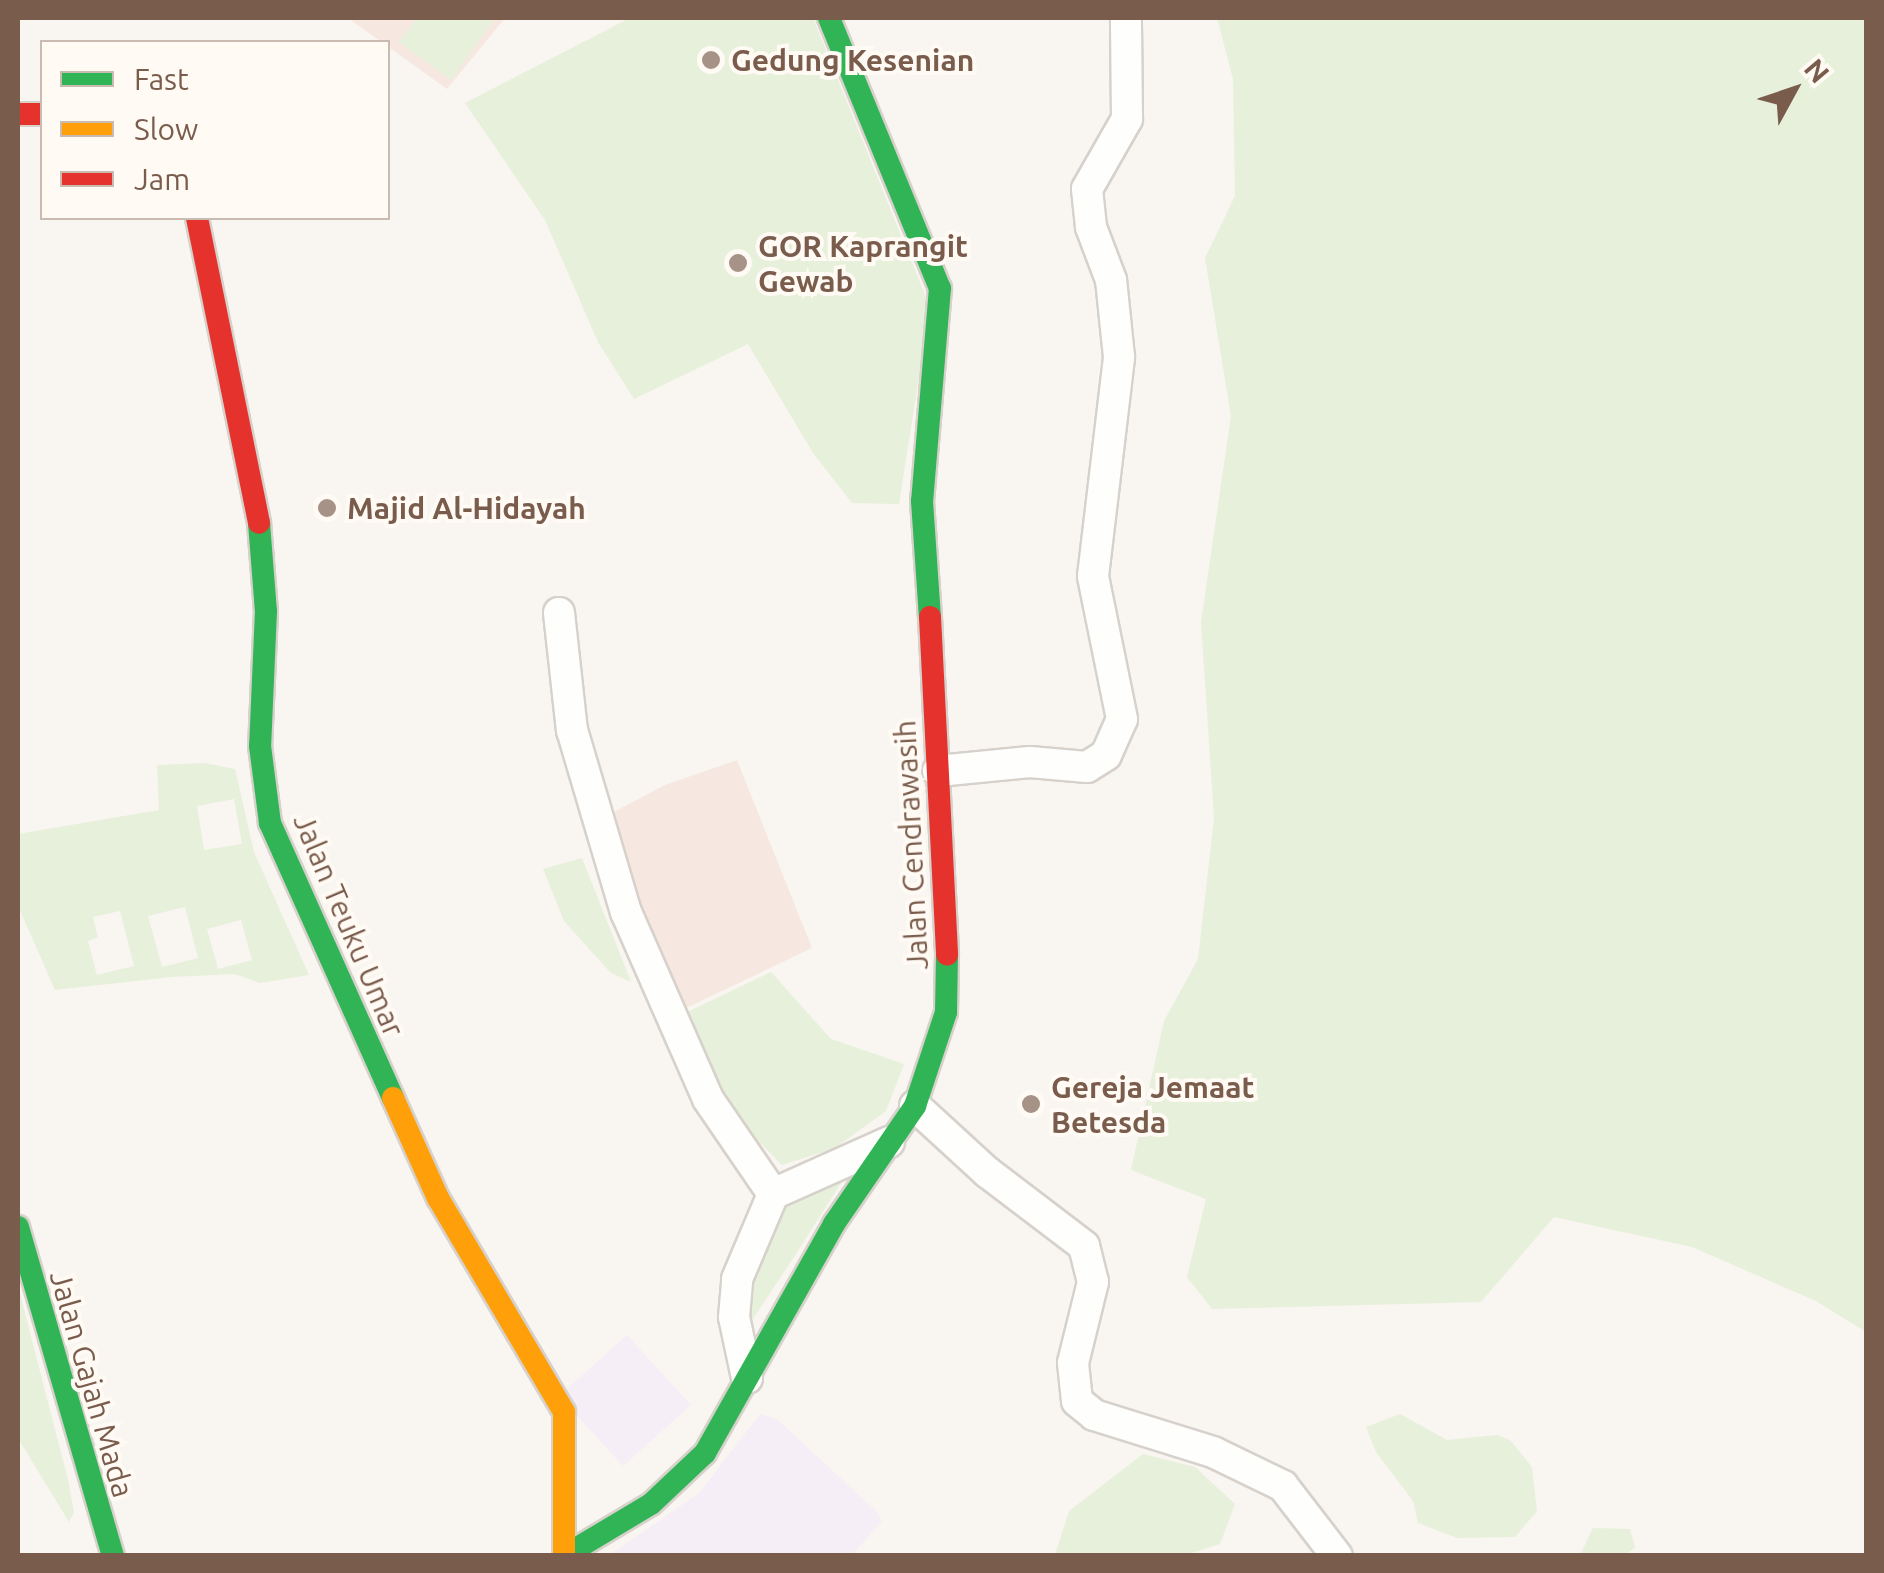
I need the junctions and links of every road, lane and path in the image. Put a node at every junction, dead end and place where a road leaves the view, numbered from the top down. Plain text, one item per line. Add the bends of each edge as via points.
1 (829, 18) edge
2 (1126, 18) edge
3 (197, 220) edge
4 (559, 613) dead end
5 (938, 771) junction
6 (915, 1106) junction
7 (890, 1142) junction
8 (773, 1194) junction
9 (18, 1228) edge
10 (747, 1378) junction
11 (564, 1555) edge
12 (114, 1556) edge
13 (1337, 1556) edge

1 - 5 main road, Jalan Cendrawasih via 940,288 922,500
2 - 5 street via 1127,119 1087,188 1093,234 1111,280 1118,357 1092,576 1122,719 1106,754 1087,767 1030,762
3 - 11 main road, Jalan Teuku Umar via 256,483 266,610 260,746 270,823 438,1198 561,1405
4 - 8 street via 572,730 626,912 708,1099
5 - 6 main road, Jalan Cendrawasih via 951,962 943,1025
6 - 7 main road, Jalan Cendrawasih
6 - 13 street via 1084,1246 1092,1282 1073,1364 1077,1402 1094,1415 1158,1431 1274,1481 1304,1507
7 - 8 street
7 - 10 main road, Jalan Cendrawasih
8 - 10 street via 737,1279 734,1317
9 - 12 main road, Jalan Gajah Mada
10 - 11 main road, Jalan Cendrawasih via 706,1453 680,1482

